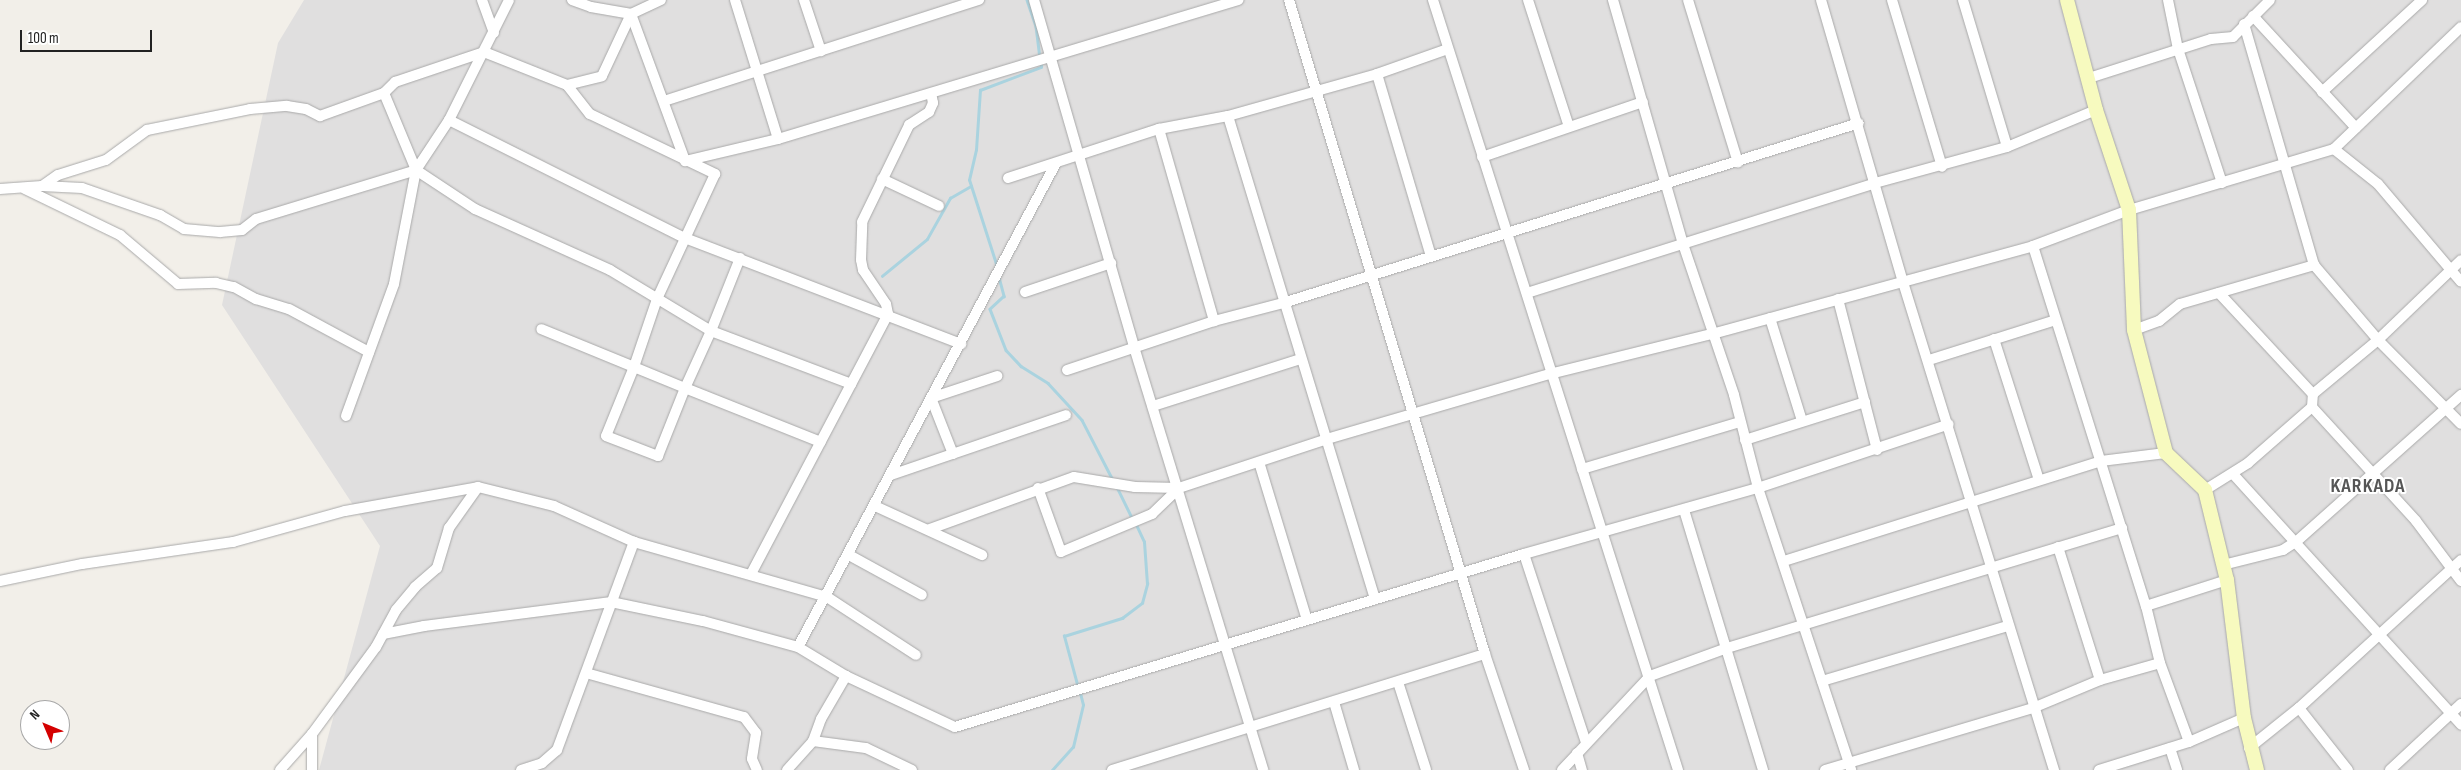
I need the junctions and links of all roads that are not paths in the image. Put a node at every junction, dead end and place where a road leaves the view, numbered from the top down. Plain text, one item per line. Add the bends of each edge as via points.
1 (482, 0) edge
2 (509, 0) edge
3 (572, 0) edge
4 (661, 0) edge
5 (735, 0) edge
6 (804, 0) edge
7 (979, 0) edge
8 (1034, 0) edge
9 (1238, 0) edge
10 (1289, 0) edge
11 (1433, 0) edge
12 (1528, 0) edge
13 (1613, 0) edge
14 (1688, 0) edge
15 (1821, 0) edge
16 (1892, 0) edge
17 (1962, 0) edge
18 (2068, 0) edge
19 (2168, 0) edge
20 (2270, 0) edge
21 (2422, 0) edge
22 (631, 14) junction
23 (2253, 16) junction
24 (2244, 24) junction
25 (2461, 28) edge
26 (494, 32) junction
27 (1448, 49) junction
28 (2178, 49) junction
29 (821, 51) junction
30 (484, 52) junction
31 (1052, 56) junction
32 (757, 70) junction
33 (1377, 74) junction
34 (2089, 78) junction
35 (567, 86) junction
36 (1314, 91) junction
37 (2322, 92) junction
38 (384, 93) junction
39 (931, 93) junction
40 (664, 101) junction
41 (1643, 102) junction
42 (2096, 110) junction
43 (1228, 116) junction
44 (449, 120) junction
45 (1859, 123) junction
46 (1569, 127) junction
47 (2356, 128) junction
48 (1159, 129) junction
49 (778, 139) junction
50 (2007, 147) junction
51 (2334, 149) junction
52 (1080, 153) junction
53 (1482, 157) junction
54 (686, 162) junction
55 (1056, 163) junction
56 (1738, 163) junction
57 (2283, 165) junction
58 (1942, 167) junction
59 (416, 170) junction
60 (1008, 178) dead end
61 (882, 179) junction
62 (1667, 181) junction
63 (1875, 183) junction
64 (2222, 183) junction
65 (42, 186) junction
66 (0, 189) edge
67 (25, 189) junction
68 (939, 206) dead end
69 (2129, 210) junction
70 (1507, 231) junction
71 (685, 238) junction
72 (1683, 244) junction
73 (2033, 246) junction
74 (1431, 256) junction
75 (740, 258) junction
76 (2461, 260) edge
77 (1111, 263) junction
78 (2314, 265) junction
79 (2450, 271) junction
80 (1370, 274) junction
81 (1902, 280) junction
82 (2461, 282) edge
83 (1024, 292) dead end
84 (2219, 292) junction
85 (1527, 294) junction
86 (657, 299) junction
87 (1838, 299) junction
88 (1283, 303) junction
89 (888, 314) junction
90 (1770, 318) junction
91 (2056, 320) junction
92 (1214, 321) junction
93 (541, 329) dead end
94 (2134, 330) junction
95 (711, 331) junction
96 (1712, 334) junction
97 (1994, 339) junction
98 (2378, 340) junction
99 (961, 344) junction
100 (1134, 347) junction
101 (369, 352) junction
102 (1300, 359) junction
103 (1929, 360) junction
104 (634, 367) junction
105 (1067, 370) dead end
106 (1550, 374) junction
107 (997, 376) dead end
108 (851, 384) junction
109 (685, 388) junction
110 (2312, 394) junction
111 (2461, 395) edge
112 (931, 398) junction
113 (1864, 402) junction
114 (1153, 406) junction
115 (2312, 407) junction
116 (2446, 409) junction
117 (1066, 415) dead end
118 (1412, 415) junction
119 (346, 416) dead end
120 (1802, 421) junction
121 (1740, 422) junction
122 (1949, 424) junction
123 (2461, 424) edge
124 (1326, 439) junction
125 (1745, 440) junction
126 (821, 442) junction
127 (1877, 450) junction
128 (2166, 453) junction
129 (953, 454) junction
130 (2101, 460) junction
131 (1259, 462) junction
132 (1582, 469) junction
133 (2372, 473) junction
134 (2233, 474) junction
135 (891, 476) junction
136 (2039, 480) junction
137 (478, 487) junction
138 (1038, 488) junction
139 (1179, 488) junction
140 (1758, 488) junction
141 (2205, 490) junction
142 (1972, 502) junction
143 (875, 506) junction
144 (1684, 510) junction
145 (2122, 528) junction
146 (930, 529) junction
147 (1602, 532) junction
148 (2297, 541) junction
149 (634, 542) junction
150 (2058, 547) junction
151 (1524, 554) junction
152 (849, 555) junction
153 (982, 555) dead end
154 (2461, 560) edge
155 (1784, 561) junction
156 (2223, 565) junction
157 (1992, 568) junction
158 (2451, 571) junction
159 (1460, 573) junction
160 (751, 574) junction
161 (2227, 580) junction
162 (0, 581) edge
163 (2461, 581) edge
164 (922, 595) dead end
165 (827, 597) junction
166 (1375, 599) junction
167 (612, 602) junction
168 (2146, 606) junction
169 (1307, 620) junction
170 (1804, 624) junction
171 (2008, 626) junction
172 (383, 634) junction
173 (2377, 634) junction
174 (1225, 644) junction
175 (798, 647) junction
176 (1727, 648) junction
177 (1485, 654) junction
178 (916, 655) dead end
179 (2160, 663) junction
180 (586, 673) junction
181 (846, 676) junction
182 (1650, 676) junction
183 (2100, 680) junction
184 (1822, 681) junction
185 (1398, 682) junction
186 (1334, 702) junction
187 (2461, 704) edge
188 (2033, 708) junction
189 (2298, 708) junction
190 (2450, 714) junction
191 (2244, 718) junction
192 (2461, 725) edge
193 (1250, 729) junction
194 (312, 734) junction
195 (813, 741) junction
196 (2189, 742) junction
197 (1586, 743) junction
198 (2170, 748) junction
199 (2249, 748) junction
200 (1577, 753) junction
201 (1850, 767) edge
202 (792, 769) edge
203 (280, 770) edge
204 (312, 770) edge
205 (521, 770) edge
206 (757, 770) edge
207 (912, 770) edge
208 (1112, 770) edge
209 (1263, 770) edge
210 (1354, 770) edge
211 (1426, 770) edge
212 (1524, 770) edge
213 (1562, 770) edge
214 (1582, 770) edge
215 (1678, 770) edge
216 (1763, 770) edge
217 (1825, 770) edge
218 (2054, 770) edge
219 (2103, 770) edge
220 (2177, 770) edge
221 (2257, 770) edge
222 (2348, 770) edge
223 (2390, 770) edge

1 - 26 street
2 - 26 street
3 - 22 street
4 - 22 street
5 - 32 street
6 - 29 street
7 - 29 street
8 - 31 street
9 - 31 street
10 - 36 street
11 - 27 street
12 - 46 street
13 - 41 street
14 - 56 street
15 - 45 street
16 - 58 street
17 - 50 street
18 - 34 street
19 - 28 street
20 - 23 street
21 - 37 street
22 - 35 street via 602,76
22 - 40 street
23 - 24 street
23 - 37 street
24 - 28 street via 2233,37 2211,39
24 - 57 street
25 - 47 street
26 - 30 street
27 - 33 street
27 - 53 street
28 - 34 street
28 - 64 street
29 - 32 street
30 - 35 street
30 - 38 street via 395,82
30 - 44 street
31 - 39 street
31 - 52 street
32 - 40 street
32 - 49 street
33 - 36 street
33 - 74 street
34 - 42 street
35 - 54 street via 590,114
36 - 43 street
36 - 80 street
37 - 47 street
38 - 59 street
38 - 65 street via 320,116 306,109 268,107 147,130 106,160 58,174
39 - 49 street
39 - 61 street via 933,103 929,112 909,125
40 - 54 street
41 - 46 street
41 - 62 street
42 - 50 street
42 - 69 street
43 - 48 street
43 - 88 street
44 - 59 street
44 - 71 street
45 - 56 street
45 - 63 street
46 - 53 street
47 - 51 street
48 - 52 street
48 - 92 street
49 - 54 street
50 - 58 street
51 - 57 street
51 - 79 street via 2378,184
52 - 55 street
52 - 77 street
53 - 70 street
54 - 71 street via 715,174
55 - 60 street
55 - 99 street
56 - 62 street
57 - 64 street
57 - 78 street
58 - 63 street
59 - 65 street via 256,219 242,230 220,232 184,229 160,215 82,188
59 - 86 street via 475,209 610,270
59 - 101 street via 394,284
61 - 68 street
61 - 89 street via 862,222 860,260 870,283 886,304
62 - 70 street
62 - 72 street
63 - 72 street
63 - 81 street
64 - 69 street
65 - 67 street
66 - 67 street
67 - 101 street via 120,235 178,284 216,283 234,287 256,299 289,309
69 - 73 street
69 - 94 street
70 - 74 street
70 - 85 street
71 - 75 street
71 - 86 street
72 - 85 street
72 - 96 street
73 - 81 street
73 - 91 street
74 - 80 street
75 - 89 street
75 - 95 street
76 - 79 street
77 - 83 street
77 - 100 street
78 - 84 street
78 - 98 street
79 - 82 street
79 - 98 street
80 - 88 street
80 - 118 street
81 - 87 street
81 - 103 street
84 - 94 street via 2180,304 2159,321
84 - 110 street
85 - 106 street
86 - 95 street
86 - 104 street
87 - 90 street
87 - 113 street
88 - 92 street
88 - 102 street
89 - 99 street
89 - 108 street
90 - 96 street
90 - 120 street
91 - 97 street
91 - 130 street
92 - 100 street
93 - 104 street
94 - 128 street
95 - 108 street
95 - 109 street
96 - 106 street
96 - 121 street
97 - 103 street
97 - 136 street
98 - 110 street
98 - 116 street
99 - 112 street
100 - 105 street
100 - 114 street
101 - 119 street
102 - 114 street
102 - 124 street
103 - 122 street
104 - 109 street
104 - 109 street via 606,436 658,456
106 - 118 street
106 - 132 street
107 - 112 street
108 - 126 street
109 - 126 street
110 - 115 street
111 - 116 street
112 - 129 street
112 - 135 street
113 - 120 street
113 - 127 street
114 - 139 street
115 - 133 street
115 - 134 street
116 - 123 street
116 - 133 street
117 - 129 street
118 - 124 street
118 - 159 street
120 - 125 street
121 - 125 street
121 - 132 street
122 - 127 street
122 - 142 street
124 - 131 street
124 - 166 street
125 - 140 street
126 - 160 street
127 - 140 street
128 - 130 street
128 - 141 street
129 - 135 street
130 - 136 street
130 - 145 street
131 - 139 street
131 - 169 street
132 - 147 street
133 - 148 street
133 - 158 street via 2416,521
134 - 141 street
134 - 148 street
135 - 143 street
136 - 142 street
137 - 149 street via 554,506
137 - 162 street via 345,511 233,542 82,564
137 - 172 street via 449,528 437,568 402,602
138 - 139 street via 1085,477 1136,487
138 - 139 street via 1061,552 1152,514
138 - 146 street
139 - 174 street
140 - 144 street
140 - 155 street
141 - 156 street
142 - 155 street
142 - 157 street
143 - 146 street
143 - 152 street
144 - 147 street
144 - 176 street
145 - 150 street
145 - 168 street
146 - 153 street
147 - 151 street
147 - 182 street
148 - 156 street via 2282,550
148 - 173 street
149 - 160 street
149 - 167 street
150 - 157 street
150 - 183 street
151 - 159 street
151 - 197 street
152 - 164 street
152 - 165 street
154 - 158 street
155 - 170 street
156 - 161 street
157 - 170 street
157 - 171 street
158 - 163 street
158 - 173 street
159 - 166 street
159 - 177 street
160 - 165 street
161 - 168 street
161 - 191 street
165 - 175 street
165 - 178 street
166 - 169 street
167 - 172 street
167 - 175 street via 703,621
167 - 180 street
168 - 179 street
169 - 174 street
170 - 176 street
170 - 184 street
171 - 184 street
171 - 188 street
172 - 194 street
173 - 189 street
173 - 190 street
174 - 181 street via 955,726
174 - 193 street
175 - 181 street
176 - 182 street
176 - 216 street
177 - 185 street
177 - 212 street
179 - 183 street
179 - 196 street
180 - 205 street via 557,750 542,762
180 - 206 street via 744,717 756,733 752,759
181 - 195 street via 821,719
182 - 197 street
182 - 215 street
183 - 188 street
184 - 201 street
185 - 186 street
185 - 211 street
186 - 193 street
186 - 210 street
187 - 190 street
188 - 201 street
188 - 218 street
189 - 199 street
189 - 222 street
190 - 192 street
190 - 223 street
191 - 196 street
191 - 199 street
193 - 208 street
193 - 209 street
194 - 203 street
194 - 204 street
195 - 202 street
195 - 207 street via 866,748
196 - 198 street
197 - 200 street
198 - 219 street
198 - 220 street
199 - 221 street
200 - 213 street
200 - 214 street
201 - 217 street

